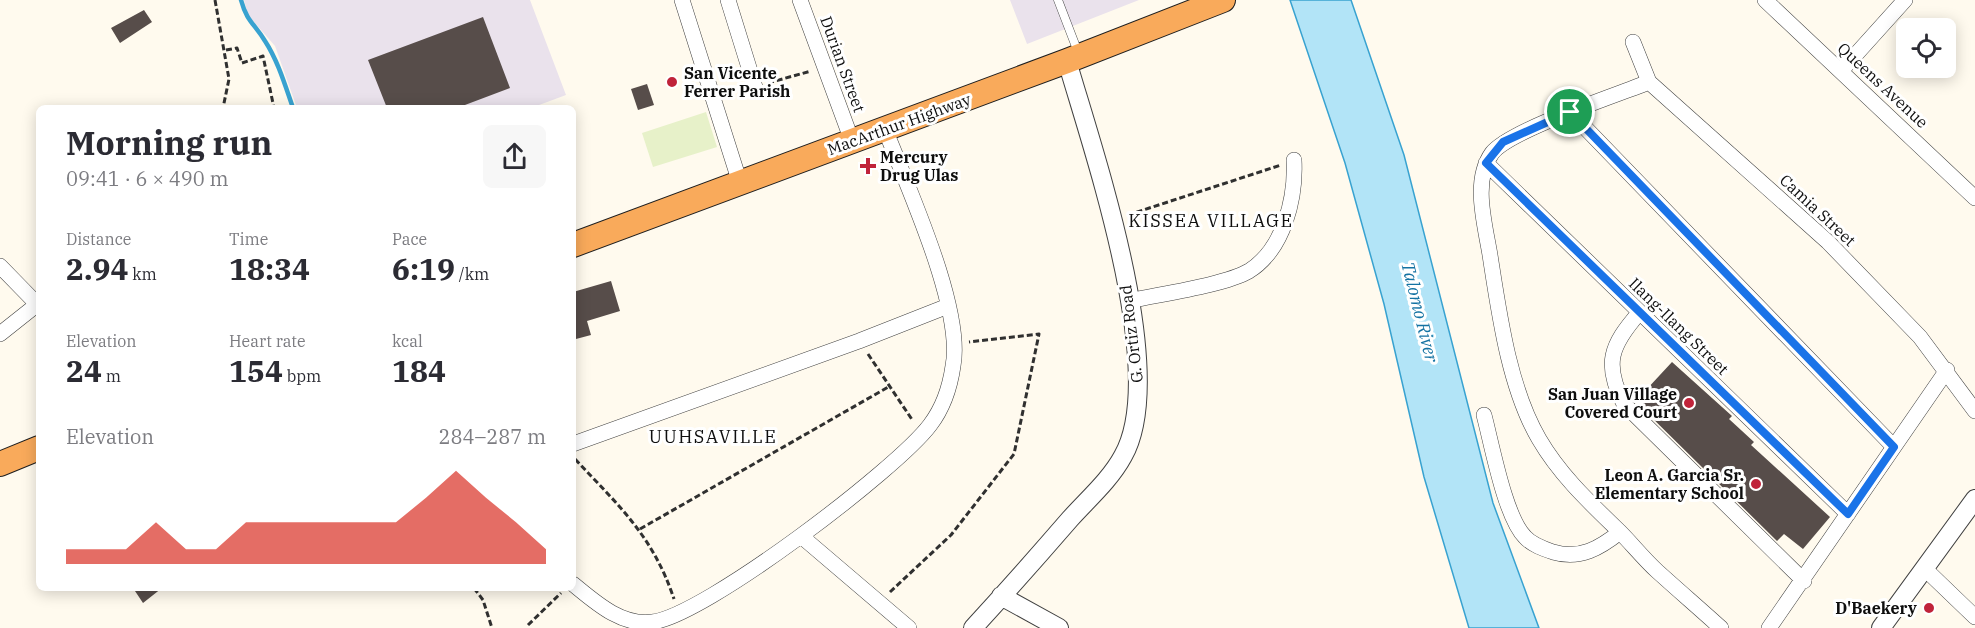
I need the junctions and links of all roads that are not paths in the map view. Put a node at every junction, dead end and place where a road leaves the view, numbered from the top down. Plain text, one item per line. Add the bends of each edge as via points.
1 (682, 0) edge
2 (728, 0) edge
3 (800, 0) edge
4 (1058, 0) edge
5 (1223, 0) edge
6 (1765, 0) edge
7 (1905, 0) edge
8 (1633, 42) dead end
9 (1073, 59) junction
10 (1841, 71) junction
11 (1649, 82) junction
12 (755, 87) road end
13 (1570, 112) junction
14 (885, 129) junction
15 (852, 141) junction
16 (1294, 160) road end
17 (1486, 163) junction
18 (740, 183) junction
19 (1975, 198) edge
20 (576, 244) edge
21 (0, 266) edge
22 (1129, 301) junction
23 (36, 302) edge
24 (36, 306) edge
25 (948, 306) junction
26 (1640, 313) junction
27 (0, 334) edge
28 (1947, 370) junction
29 (1975, 411) edge
30 (1484, 415) dead end
31 (576, 443) edge
32 (1894, 447) junction
33 (36, 449) edge
34 (0, 464) edge
35 (1975, 499) edge
36 (1848, 514) junction
37 (1620, 532) junction
38 (801, 536) junction
39 (1924, 568) junction
40 (1804, 581) junction
41 (576, 586) edge
42 (1002, 596) junction
43 (1975, 617) edge
44 (909, 628) edge
45 (973, 628) edge
46 (1059, 628) edge
47 (1721, 628) edge
48 (1769, 628) edge
49 (1881, 628) edge

1 - 18 street
2 - 12 street
3 - 15 street, Durian Street
4 - 9 lane
5 - 9 highway, MacArthur Highway
6 - 10 street, Queens Avenue
7 - 10 street
8 - 11 street, Camia Street
9 - 14 highway, MacArthur Highway
9 - 22 street, G. Ortiz Road via 1114,220
10 - 19 street, Queens Avenue
11 - 13 street
11 - 28 street, Camia Street via 1828,242
13 - 17 street via 1503,142
13 - 32 street
14 - 15 highway, MacArthur Highway
14 - 25 street via 938,268
15 - 18 highway, MacArthur Highway
16 - 22 street via 1288,213 1263,261 1238,277
17 - 26 street, Ilang-Ilang Street
17 - 37 street via 1484,222 1502,330 1521,394 1538,437 1562,473
18 - 20 highway, MacArthur Highway
21 - 23 street
22 - 42 street, G. Ortiz Road via 1138,376 1137,412 1124,456
24 - 27 street
25 - 31 street
25 - 38 street via 954,363 946,394 932,423
26 - 36 street, Ilang-Ilang Street
26 - 40 street via 1615,346 1612,363 1613,383 1624,404
28 - 29 street, Camia Street
28 - 32 street
30 - 37 street via 1510,511 1524,537 1542,549 1563,555 1584,554
32 - 36 street
33 - 34 highway
35 - 39 street
36 - 40 street
37 - 47 street
38 - 41 street via 680,615 649,623 633,621 604,608
38 - 44 street
39 - 43 street
39 - 49 street
40 - 48 street
42 - 45 street, G. Ortiz Road
42 - 46 street

